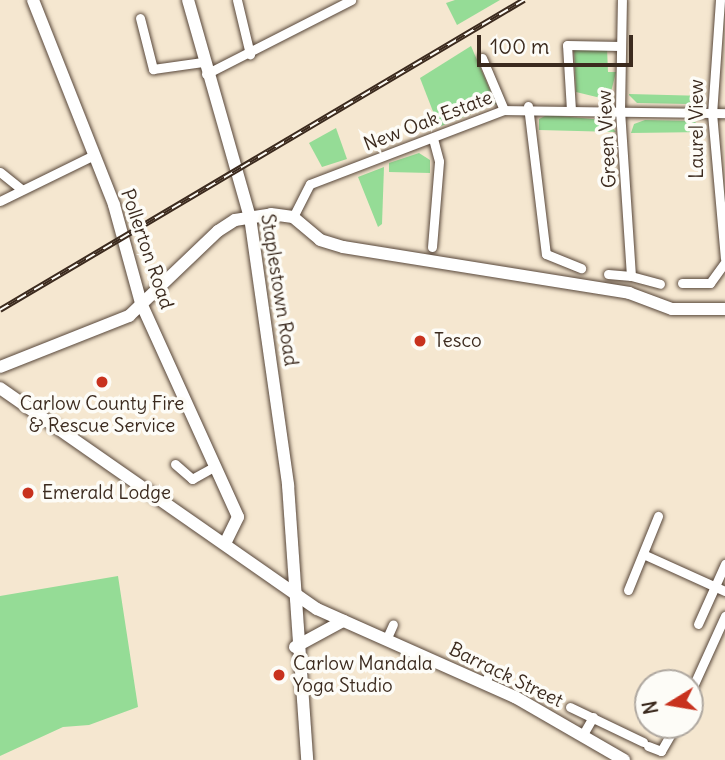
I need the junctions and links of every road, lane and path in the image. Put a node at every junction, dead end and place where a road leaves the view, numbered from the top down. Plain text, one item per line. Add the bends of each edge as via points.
1 (33, 0) edge
2 (188, 0) edge
3 (237, 0) edge
4 (351, 0) edge
5 (622, 0) edge
6 (720, 0) edge
7 (140, 18) dead end
8 (621, 46) junction
9 (250, 54) junction
10 (482, 58) dead end
11 (205, 68) junction
12 (528, 106) junction
13 (504, 110) junction
14 (571, 110) junction
15 (621, 111) junction
16 (712, 113) junction
17 (725, 113) edge
18 (433, 139) junction
19 (92, 156) junction
20 (0, 172) edge
21 (20, 188) junction
22 (0, 201) edge
23 (250, 217) junction
24 (293, 217) junction
25 (432, 247) dead end
26 (725, 260) edge
27 (581, 268) dead end
28 (608, 274) dead end
29 (631, 276) junction
30 (660, 284) dead end
31 (682, 284) dead end
32 (141, 303) junction
33 (725, 309) edge
34 (0, 367) edge
35 (0, 388) edge
36 (175, 464) dead end
37 (215, 466) junction
38 (658, 516) dead end
39 (225, 544) junction
40 (643, 554) junction
41 (725, 564) edge
42 (715, 586) junction
43 (628, 590) dead end
44 (725, 591) edge
45 (293, 594) junction
46 (725, 615) edge
47 (344, 621) junction
48 (393, 624) dead end
49 (698, 624) dead end
50 (386, 640) junction
51 (295, 647) junction
52 (701, 669) edge
53 (570, 707) dead end
54 (593, 718) junction
55 (582, 736) junction
56 (634, 738) edge
57 (636, 739) edge
58 (668, 739) edge
59 (307, 760) edge
60 (624, 760) edge

1 - 19 main road, Pollerton Road
2 - 11 main road, Staplestown Road
3 - 9 street
4 - 9 street
5 - 8 street, Green View
6 - 16 street, Laurel View
7 - 11 street via 153,69
8 - 14 street via 567,45
8 - 15 street, Green View
9 - 11 street
10 - 13 street
11 - 23 main road, Staplestown Road
12 - 13 street, New Oak Estate
12 - 14 street, New Oak Estate
12 - 27 street via 546,254
13 - 18 street, New Oak Estate
14 - 15 street, New Oak Estate
15 - 16 street, New Oak Estate
15 - 29 street, Green View
16 - 17 street, New Oak Estate
16 - 26 street, Laurel View
18 - 24 street, New Oak Estate via 310,184
18 - 25 street via 439,161
19 - 21 street
19 - 32 main road, Pollerton Road
20 - 21 street
21 - 22 street
23 - 24 main road
23 - 32 main road via 218,231
23 - 45 main road, Staplestown Road via 283,436
24 - 33 main road via 320,240 343,247 629,293 671,309
26 - 31 street, Laurel View via 710,283
28 - 29 street
29 - 30 street
32 - 34 main road via 97,331
32 - 37 main road, Pollerton Road
35 - 39 main road, Barrack Street
36 - 37 street via 192,479
37 - 39 main road, Pollerton Road via 238,517
38 - 40 street
39 - 45 main road, Barrack Street
40 - 42 street
40 - 43 street
41 - 42 street
42 - 44 street
42 - 49 street
45 - 47 main road, Barrack Street
45 - 51 main road, Staplestown Road
46 - 52 street
47 - 50 main road, Barrack Street
47 - 51 main road
48 - 50 street
50 - 55 main road, Barrack Street via 488,678
51 - 59 main road, Staplestown Road
53 - 54 street
54 - 55 street
54 - 56 street
55 - 60 main road, Barrack Street
57 - 58 street via 661,751

